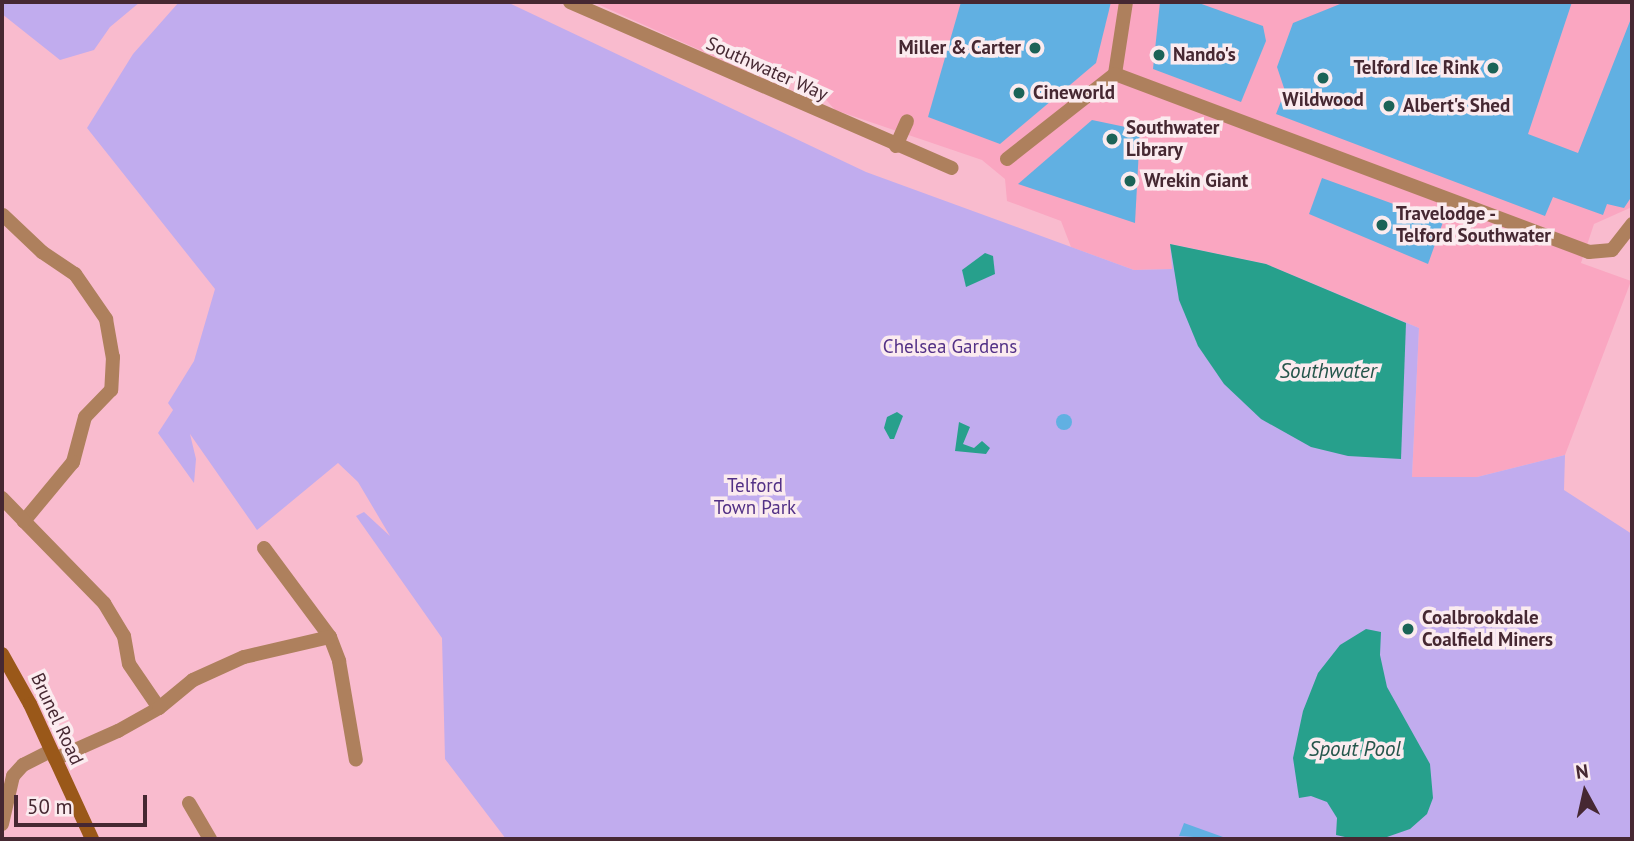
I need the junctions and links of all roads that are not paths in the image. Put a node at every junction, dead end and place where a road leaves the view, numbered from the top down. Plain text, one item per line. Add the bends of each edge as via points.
1 (570, 2) edge
2 (1126, 2) edge
3 (1115, 74) junction
4 (907, 121) dead end
5 (896, 146) junction
6 (1007, 159) dead end
7 (951, 167) dead end
8 (3, 215) edge
9 (1632, 224) edge
10 (2, 498) edge
11 (24, 522) junction
12 (264, 548) dead end
13 (330, 637) junction
14 (2, 654) edge
15 (159, 708) junction
16 (53, 755) junction
17 (356, 760) dead end
18 (190, 803) dead end
19 (2, 824) edge
20 (92, 839) edge
21 (210, 839) edge

1 - 5 street, Southwater Way
2 - 3 street
3 - 6 street
3 - 9 street via 1576,248 1612,250
4 - 5 street
5 - 7 street, Southwater Way
8 - 11 street via 42,252 75,274 106,318 113,357 111,390 85,417 73,462
10 - 11 street
11 - 15 street via 104,603 124,636 129,664
12 - 13 street
13 - 15 street via 244,657 193,680
13 - 17 street via 339,660
14 - 16 street, Brunel Road
15 - 16 street
16 - 19 street via 23,765 13,776
16 - 20 street, Brunel Road
18 - 21 street

